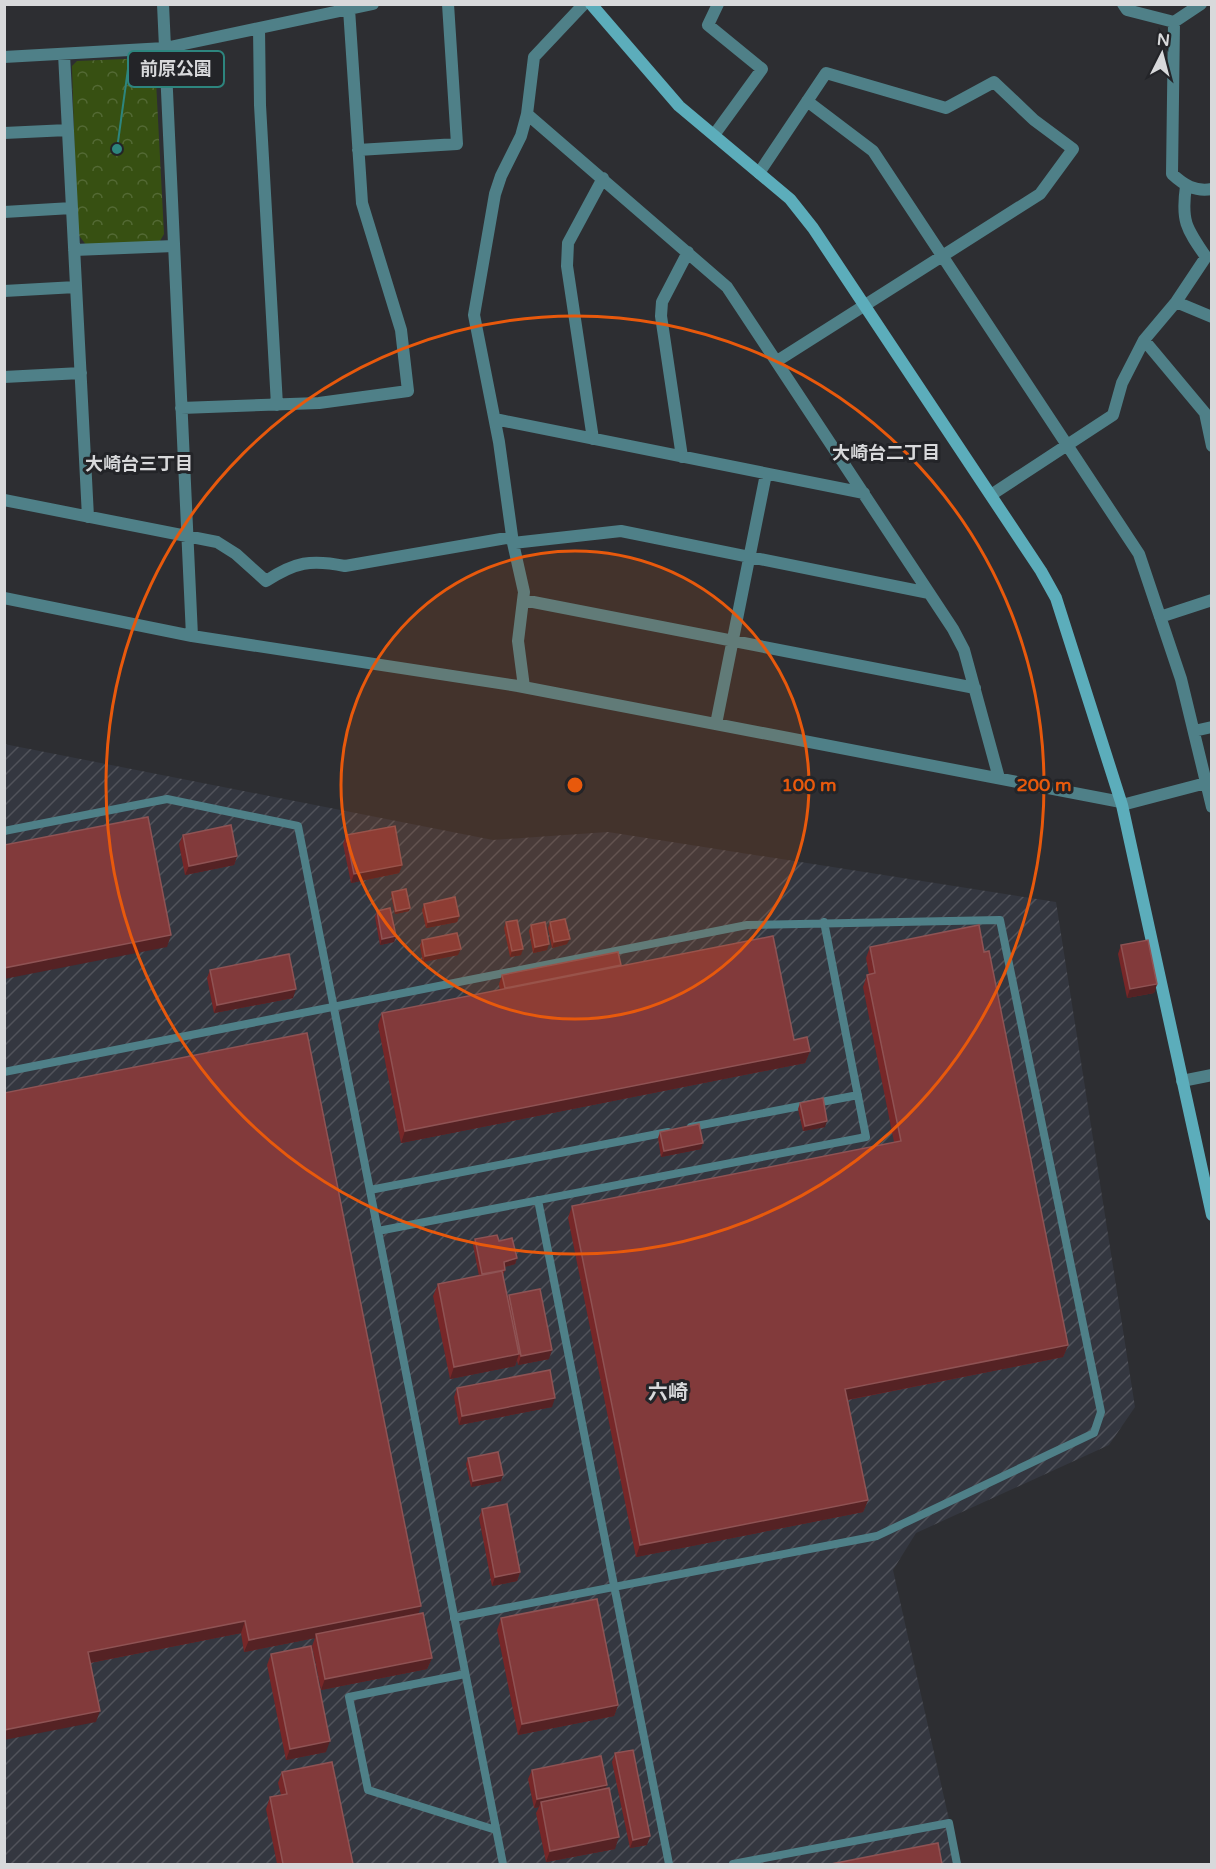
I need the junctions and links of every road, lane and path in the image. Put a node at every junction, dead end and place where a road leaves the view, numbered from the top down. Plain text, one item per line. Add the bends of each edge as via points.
1 (163, 4) edge
2 (373, 4) edge
3 (448, 4) edge
4 (584, 4) edge
5 (591, 4) edge
6 (718, 4) edge
7 (1123, 4) edge
8 (1201, 4) edge
9 (349, 9) junction
10 (1174, 22) junction
11 (259, 28) junction
12 (165, 48) junction
13 (64, 54) junction
14 (4, 57) edge
15 (807, 101) junction
16 (527, 114) junction
17 (68, 130) junction
18 (4, 134) edge
19 (714, 135) junction
20 (358, 150) junction
21 (759, 173) junction
22 (603, 178) junction
23 (1185, 186) junction
24 (1212, 189) edge
25 (72, 208) junction
26 (4, 212) edge
27 (174, 246) junction
28 (74, 250) junction
29 (688, 252) junction
30 (942, 256) junction
31 (76, 287) junction
32 (4, 291) edge
33 (1176, 302) junction
34 (865, 305) junction
35 (1212, 317) edge
36 (1144, 340) junction
37 (777, 361) junction
38 (81, 373) junction
39 (4, 377) edge
40 (277, 405) junction
41 (181, 408) junction
42 (495, 419) junction
43 (1210, 419) edge
44 (593, 439) junction
45 (1067, 445) junction
46 (1212, 446) edge
47 (682, 457) junction
48 (766, 474) junction
49 (864, 493) junction
50 (991, 495) junction
51 (4, 500) edge
52 (88, 517) junction
53 (187, 537) junction
54 (513, 540) junction
55 (749, 557) junction
56 (930, 593) junction
57 (4, 598) edge
58 (523, 600) junction
59 (1212, 600) edge
60 (1160, 617) junction
61 (192, 636) junction
62 (733, 641) junction
63 (524, 687) junction
64 (975, 688) junction
65 (716, 724) junction
66 (1212, 726) edge
67 (1194, 730) junction
68 (999, 778) junction
69 (1206, 783) junction
70 (1122, 803) junction
71 (1212, 807) edge
72 (4, 831) edge
73 (824, 922) junction
74 (334, 1007) junction
75 (4, 1072) edge
76 (1212, 1075) edge
77 (1182, 1081) junction
78 (858, 1095) junction
79 (684, 1129) edge
80 (672, 1131) edge
81 (370, 1190) junction
82 (538, 1200) junction
83 (1212, 1215) edge
84 (378, 1231) junction
85 (614, 1587) junction
86 (454, 1618) junction
87 (465, 1674) junction
88 (496, 1830) junction
89 (503, 1864) edge
90 (669, 1864) edge
91 (733, 1864) edge
92 (957, 1864) edge

1 - 12 street
2 - 9 street
3 - 20 street via 457,144
4 - 16 street via 534,57
5 - 19 street via 679,106
6 - 19 street via 708,25 762,69
7 - 10 street via 1127,10
8 - 10 street
9 - 11 street
9 - 20 street
10 - 23 street via 1172,174
11 - 12 street
11 - 40 street
12 - 13 street
12 - 27 street
13 - 14 street
13 - 17 street
15 - 21 street
15 - 30 street via 873,151
15 - 30 street via 826,73 946,108 994,82 1034,120 1073,149 1040,194
16 - 22 street
16 - 42 street via 495,194 474,315
17 - 18 street
17 - 25 street
19 - 21 street
20 - 40 street via 362,203 401,330 408,391
21 - 34 street via 790,199
22 - 29 street
22 - 44 street via 568,243 567,266
23 - 24 street
23 - 33 street via 1185,227 1206,257
25 - 26 street
25 - 28 street
27 - 28 street
27 - 41 street
28 - 31 street
29 - 37 street via 727,287
29 - 47 street via 662,302 661,316
30 - 34 street
30 - 45 street
31 - 32 street
31 - 38 street
33 - 35 street
33 - 36 street
34 - 37 street
34 - 50 street
36 - 43 street
36 - 45 street via 1122,383 1113,415
37 - 49 street
38 - 39 street
38 - 52 street
40 - 41 street
41 - 53 street
42 - 44 street
42 - 54 street
43 - 46 street
44 - 47 street
45 - 50 street
45 - 60 street via 1138,554
47 - 48 street
48 - 49 street
48 - 55 street
49 - 56 street
50 - 70 street via 1056,598
51 - 52 street
52 - 53 street
53 - 54 street via 217,542 266,581 301,562 345,566
53 - 61 street
54 - 55 street via 621,531
54 - 58 street
55 - 56 street
55 - 62 street
56 - 64 street via 964,650
57 - 61 street
58 - 62 street
58 - 63 street via 519,641
59 - 60 street
60 - 67 street
61 - 63 street
62 - 64 street
62 - 65 street
63 - 65 street
64 - 68 street
65 - 68 street
66 - 67 street
67 - 69 street
68 - 70 street
69 - 70 street
69 - 71 street
70 - 77 street
72 - 74 lane via 167,799 298,826
73 - 74 lane via 747,925
73 - 78 lane
73 - 85 lane via 1000,920 1101,1412 1094,1433 876,1536
74 - 75 lane
74 - 81 lane
76 - 77 street
77 - 83 street
78 - 79 lane
78 - 82 lane via 866,1137
80 - 81 lane
81 - 84 lane
82 - 84 lane
82 - 85 lane
84 - 86 lane
85 - 86 lane
85 - 90 lane
86 - 87 lane
87 - 88 lane
87 - 88 lane via 349,1697 368,1790
88 - 89 lane
91 - 92 lane via 949,1823

